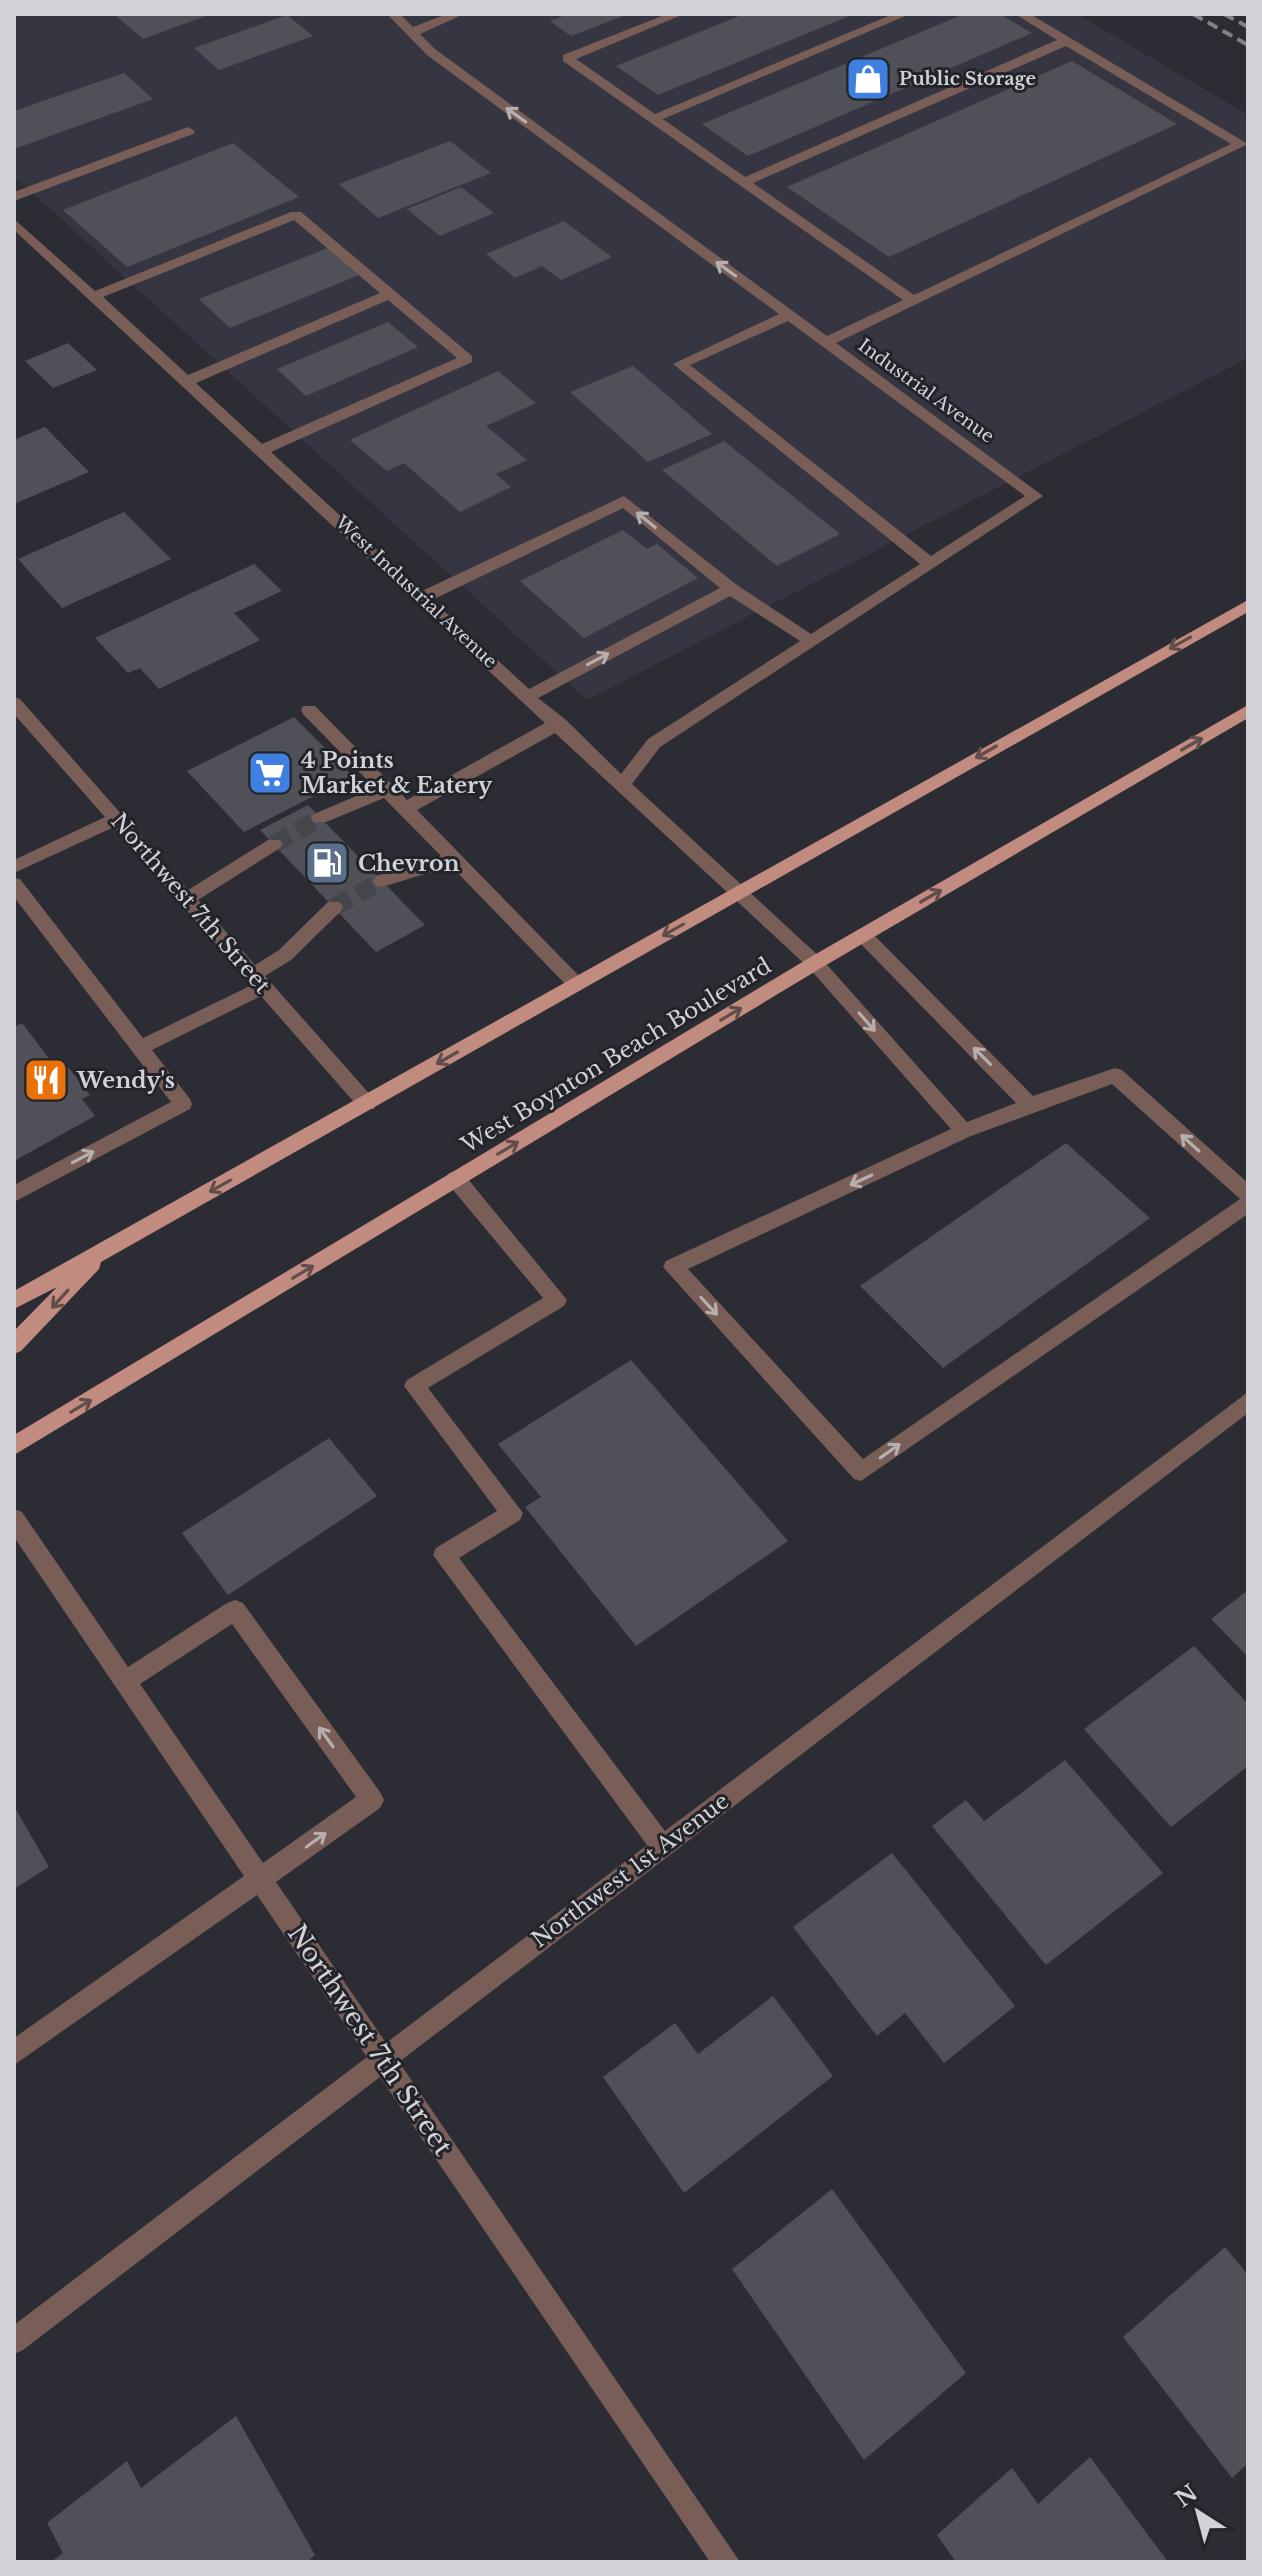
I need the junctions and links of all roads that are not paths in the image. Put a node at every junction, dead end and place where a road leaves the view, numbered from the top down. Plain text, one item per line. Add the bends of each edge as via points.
1 (393, 14) edge
2 (458, 14) edge
3 (678, 14) edge
4 (904, 14) edge
5 (1021, 14) edge
6 (410, 33) junction
7 (1066, 41) junction
8 (653, 119) junction
9 (188, 131) dead end
10 (744, 182) junction
11 (14, 197) edge
12 (14, 223) edge
13 (390, 294) junction
14 (94, 296) junction
15 (913, 301) junction
16 (789, 315) junction
17 (827, 342) junction
18 (187, 381) junction
19 (262, 450) junction
20 (930, 564) junction
21 (731, 589) junction
22 (422, 598) junction
23 (1248, 605) edge
24 (811, 641) junction
25 (529, 696) junction
26 (14, 703) edge
27 (309, 710) dead end
28 (1248, 711) edge
29 (559, 723) junction
30 (624, 783) junction
31 (387, 790) junction
32 (405, 809) junction
33 (320, 818) tunnel mouth
34 (116, 819) junction
35 (274, 844) tunnel mouth
36 (453, 859) junction
37 (14, 867) edge
38 (382, 881) tunnel mouth
39 (14, 884) edge
40 (742, 893) junction
41 (187, 899) junction
42 (334, 907) tunnel mouth
43 (863, 935) junction
44 (815, 963) junction
45 (259, 980) junction
46 (576, 984) junction
47 (140, 1048) junction
48 (367, 1104) junction
49 (1030, 1105) junction
50 (964, 1131) junction
51 (456, 1179) junction
52 (14, 1194) edge
53 (1248, 1195) edge
54 (1248, 1204) edge
55 (103, 1251) junction
56 (14, 1301) edge
57 (14, 1345) edge
58 (1248, 1401) edge
59 (14, 1446) edge
60 (14, 1519) edge
61 (125, 1681) junction
62 (662, 1846) junction
63 (261, 1880) junction
64 (14, 2053) edge
65 (383, 2058) junction
66 (14, 2341) edge
67 (726, 2562) edge

1 - 6 street, Industrial Avenue
2 - 6 street
3 - 8 street via 567,58
4 - 8 street
5 - 7 street
16 -> 6 street, Industrial Avenue
7 - 10 street
7 - 15 street via 1241,144
8 - 10 street
9 - 11 street
10 - 15 street
12 - 14 street, West Industrial Avenue
13 - 14 street via 296,215
13 - 18 street
13 - 19 street via 467,359
14 - 18 street, West Industrial Avenue
15 - 17 street
16 - 17 street, Industrial Avenue
16 - 20 street via 680,364
17 - 20 street, Industrial Avenue via 1035,496
18 - 19 street, West Industrial Avenue
19 - 22 street, West Industrial Avenue
20 - 24 street, Industrial Avenue
21 -> 22 street via 624,501
21 - 24 street
25 -> 21 street
22 - 25 street, West Industrial Avenue
23 -> 40 main road
24 - 30 street, Industrial Avenue via 654,743
25 - 29 street, West Industrial Avenue
26 - 34 street, Northwest 7th Street
27 - 31 street
43 -> 28 main road, West Boynton Beach Boulevard
29 - 30 street, West Industrial Avenue
29 - 32 street
30 - 40 street, West Industrial Avenue
31 - 32 street
31 - 33 street
32 - 36 street
34 - 37 street
34 - 41 street, Northwest 7th Street
35 - 41 street
36 - 38 street
36 - 46 street
39 - 47 street
40 - 44 street, West Industrial Avenue
40 -> 46 main road
41 - 45 street, Northwest 7th Street
42 - 45 street
43 - 44 main road, West Boynton Beach Boulevard
49 -> 43 street
44 -> 50 street, West Industrial Avenue
51 -> 44 main road, West Boynton Beach Boulevard
45 - 47 street
45 - 48 street, Northwest 7th Street
46 -> 48 main road
52 -> 47 street via 183,1104
48 -> 55 main road
49 - 50 street
53 -> 49 street via 1115,1075
50 -> 54 street via 673,1267 861,1472
59 -> 51 main road, West Boynton Beach Boulevard
51 - 62 street via 557,1300 414,1386 512,1513 444,1555
55 - 56 main road
55 -> 57 main road
58 - 62 street, Northwest 1st Avenue
60 - 61 street, Northwest 7th Street
61 - 63 street, Northwest 7th Street
63 -> 61 street via 372,1800 235,1610
62 - 65 street, Northwest 1st Avenue
63 - 64 street
63 - 65 street, Northwest 7th Street
65 - 66 street, Northwest 1st Avenue
65 - 67 street, Northwest 7th Street

